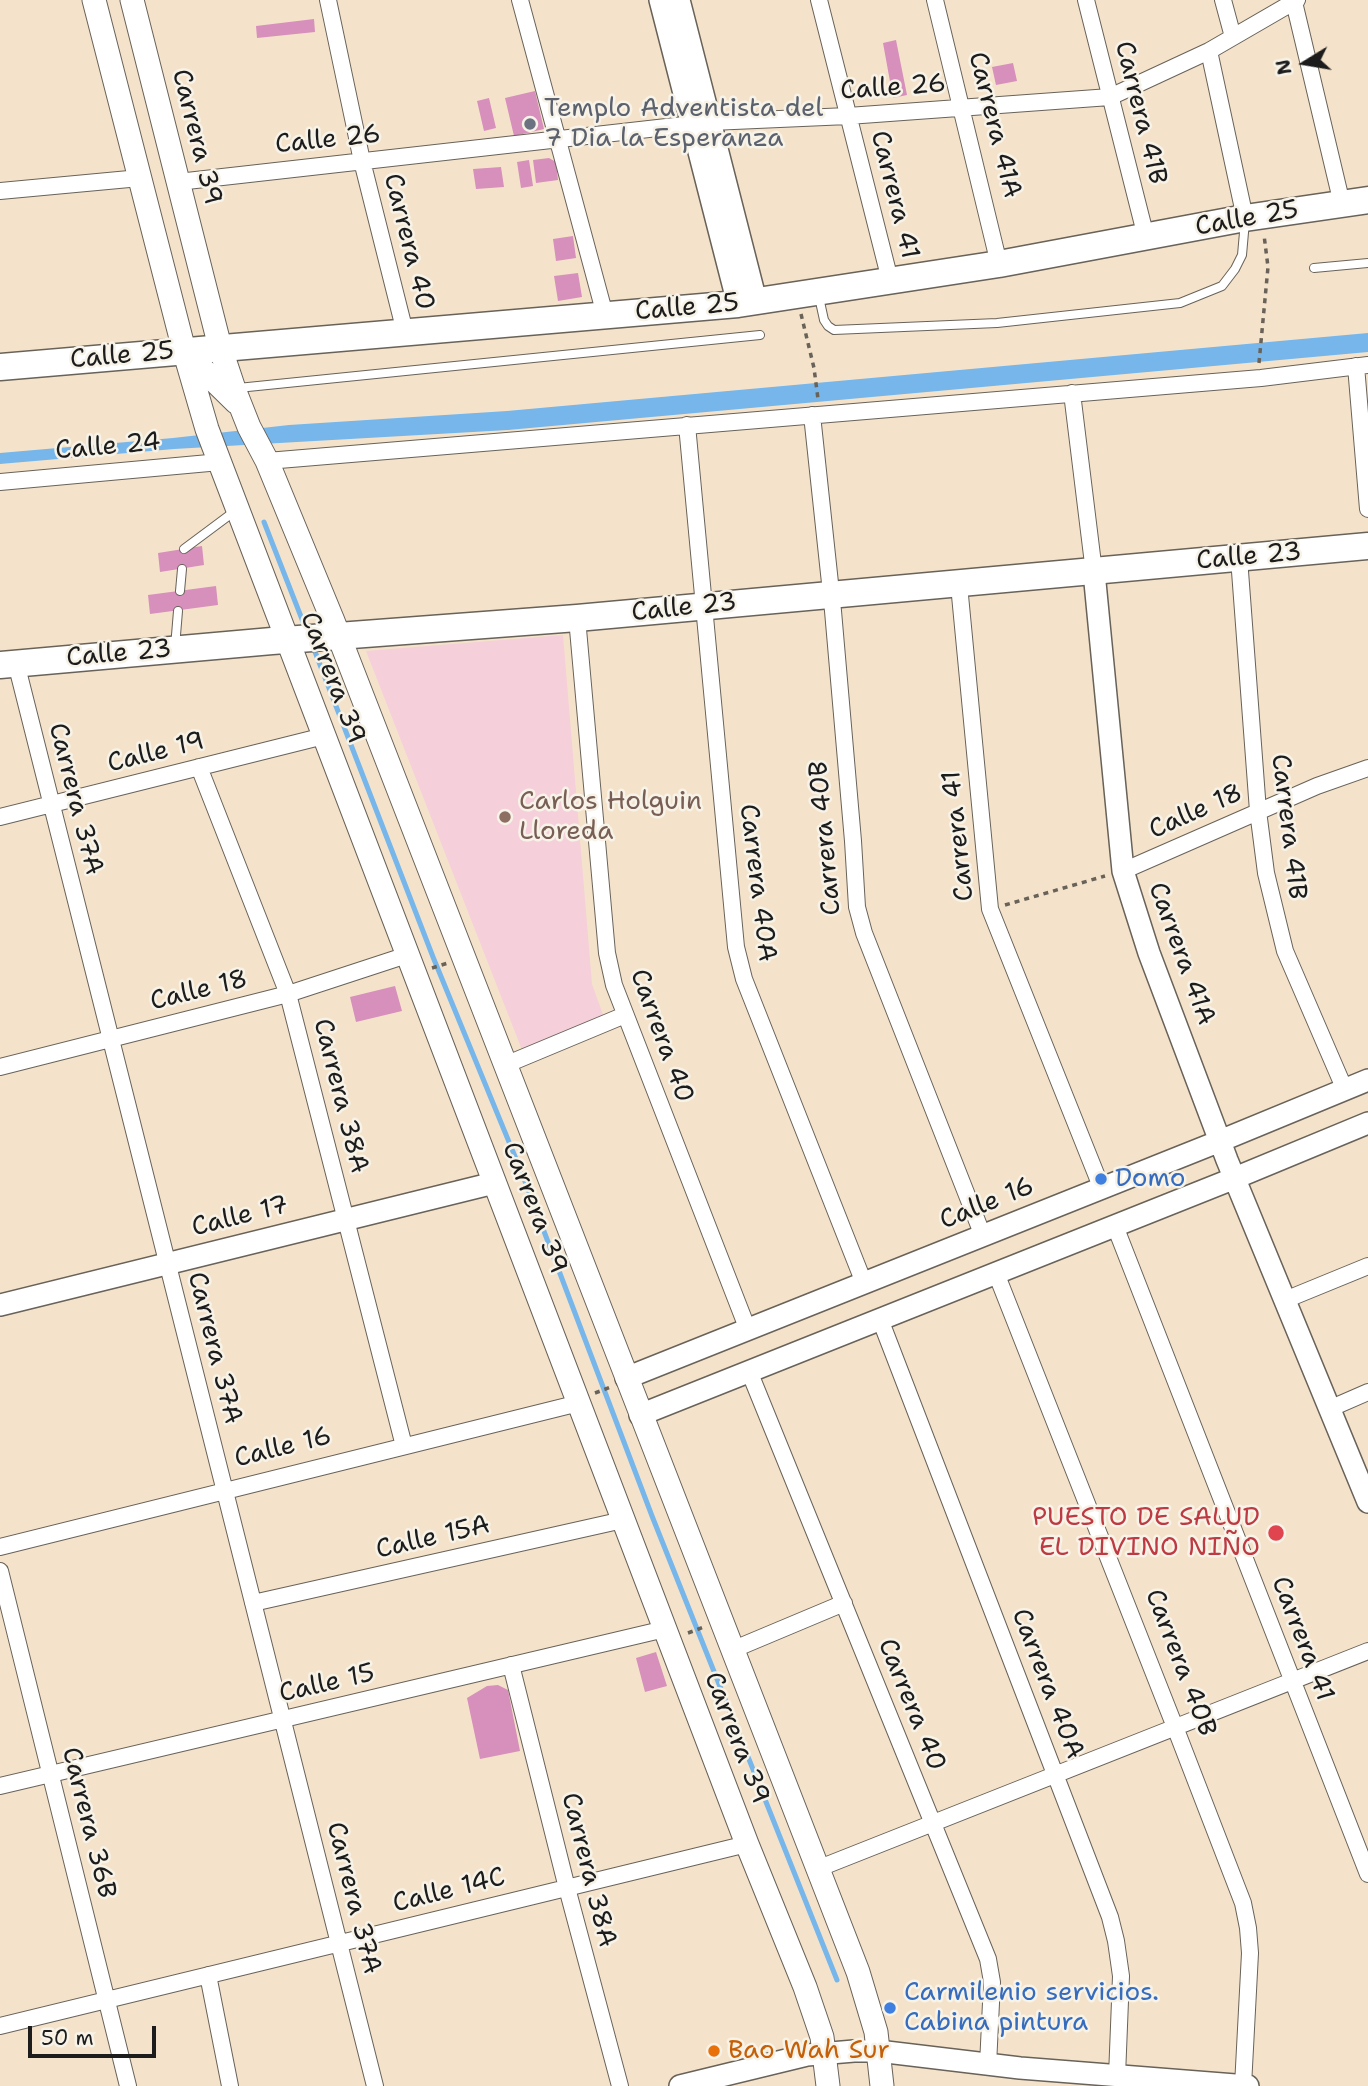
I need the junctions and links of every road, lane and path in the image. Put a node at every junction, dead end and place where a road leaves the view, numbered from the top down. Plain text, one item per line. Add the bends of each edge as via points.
1 (94, 0) edge
2 (132, 0) edge
3 (328, 0) edge
4 (520, 0) edge
5 (660, 0) edge
6 (679, 0) edge
7 (819, 0) edge
8 (934, 0) edge
9 (1086, 0) edge
10 (1223, 0) edge
11 (1296, 1) edge
12 (1233, 37) junction
13 (1209, 51) junction
14 (1110, 97) junction
15 (961, 108) junction
16 (848, 116) junction
17 (702, 123) junction
18 (557, 139) junction
19 (362, 160) junction
20 (140, 178) junction
21 (178, 182) junction
22 (0, 191) edge
23 (1355, 202) edge
24 (1254, 217) junction
25 (1146, 237) junction
26 (1368, 263) edge
27 (999, 264) junction
28 (1314, 268) dead end
29 (890, 280) junction
30 (808, 293) junction
31 (747, 303) junction
32 (605, 315) junction
33 (405, 332) junction
34 (760, 335) dead end
35 (220, 347) junction
36 (184, 350) junction
37 (1259, 364) dead end
38 (1362, 366) edge
39 (0, 367) edge
40 (1072, 393) junction
41 (236, 402) junction
42 (815, 409) junction
43 (687, 425) junction
44 (263, 454) junction
45 (218, 458) junction
46 (0, 482) edge
47 (238, 509) junction
48 (1368, 509) edge
49 (1368, 546) edge
50 (184, 549) dead end
51 (1239, 558) junction
52 (182, 569) dead end
53 (1094, 572) junction
54 (959, 584) junction
55 (180, 591) dead end
56 (831, 594) junction
57 (704, 606) junction
58 (178, 611) dead end
59 (577, 618) junction
60 (335, 637) junction
61 (295, 640) junction
62 (175, 650) junction
63 (8, 664) edge
64 (324, 736) junction
65 (199, 768) junction
66 (1368, 768) edge
67 (51, 804) junction
68 (1258, 811) junction
69 (0, 817) edge
70 (1123, 871) junction
71 (990, 909) junction
72 (407, 955) junction
73 (448, 963) dead end
74 (425, 970) dead end
75 (288, 994) junction
76 (625, 1015) junction
77 (110, 1038) junction
78 (505, 1065) junction
79 (0, 1067) edge
80 (1368, 1080) edge
81 (1345, 1090) junction
82 (1368, 1123) edge
83 (1220, 1141) junction
84 (1235, 1178) junction
85 (494, 1183) junction
86 (1102, 1189) junction
87 (346, 1219) junction
88 (1115, 1226) junction
89 (983, 1236) junction
90 (167, 1264) junction
91 (1368, 1266) edge
92 (996, 1273) junction
93 (864, 1283) junction
94 (1284, 1300) junction
95 (0, 1305) edge
96 (880, 1319) junction
97 (748, 1330) junction
98 (749, 1371) junction
99 (623, 1381) junction
100 (1368, 1392) edge
101 (583, 1399) junction
102 (1329, 1409) junction
103 (640, 1415) junction
104 (404, 1446) junction
105 (225, 1491) junction
106 (1368, 1502) edge
107 (623, 1520) junction
108 (0, 1547) edge
109 (0, 1571) edge
110 (253, 1603) junction
111 (844, 1603) junction
112 (705, 1626) dead end
113 (673, 1632) junction
114 (732, 1650) junction
115 (1368, 1651) edge
116 (511, 1665) junction
117 (1292, 1680) junction
118 (282, 1720) junction
119 (1175, 1727) junction
120 (51, 1774) junction
121 (1056, 1774) junction
122 (0, 1786) edge
123 (933, 1823) junction
124 (747, 1843) junction
125 (817, 1869) junction
126 (1368, 1874) edge
127 (567, 1888) junction
128 (339, 1943) junction
129 (208, 1975) junction
130 (107, 2000) junction
131 (0, 2026) edge
132 (878, 2051) junction
133 (825, 2052) junction
134 (988, 2065) junction
135 (1117, 2076) junction
136 (128, 2086) edge
137 (230, 2086) edge
138 (374, 2086) edge
139 (620, 2086) edge
140 (680, 2086) edge
141 (828, 2086) edge
142 (882, 2086) edge
143 (1242, 2086) edge
144 (1248, 2086) edge

1 - 20 main road, Carrera 39
2 - 21 main road, Carrera 39
3 - 19 street, Carrera 40
4 - 18 street
5 - 17 street
6 - 17 street
7 - 16 street, Carrera 41
8 - 15 street, Carrera 41A
9 - 14 street, Carrera 41B
10 - 12 street
11 - 12 street, Calle 26
11 - 23 street
12 - 13 street, Calle 26
13 - 14 street, Calle 26
13 - 24 street
14 - 15 street, Calle 26
14 - 25 street, Carrera 41B
15 - 16 street, Calle 26
15 - 27 street, Carrera 41A
16 - 17 street, Calle 26
16 - 29 street, Carrera 41
17 - 18 street, Calle 26
17 - 31 street
18 - 19 street, Calle 26
18 - 32 street
19 - 21 street, Calle 26
19 - 33 street, Carrera 40
20 - 22 street
20 - 36 main road, Carrera 39
21 - 35 main road, Carrera 39
23 - 24 main road, Calle 25
24 - 25 main road, Calle 25
24 - 30 lane via 1242,255 1222,286 1180,303 997,323 834,330
24 - 37 path via 1268,267
25 - 27 main road, Calle 25
26 - 28 lane
27 - 29 main road, Calle 25
29 - 30 main road, Calle 25
30 - 31 main road, Calle 25
30 - 42 path
31 - 32 main road, Calle 25
32 - 33 main road, Calle 25
33 - 35 main road, Calle 25
34 - 41 lane
35 - 36 main road, Calle 25
35 - 41 main road, Carrera 39
36 - 39 main road, Calle 25
36 - 41 main road, Carrera 39
36 - 45 main road, Carrera 39
38 - 40 street
38 - 48 street
40 - 42 street
40 - 53 street, Carrera 41A
41 - 44 main road, Carrera 39
42 - 43 street
42 - 56 street, Carrera 40B
43 - 44 street
43 - 57 street, Carrera 40A
44 - 60 main road, Carrera 39
45 - 46 street, Calle 24
45 - 47 main road, Carrera 39
47 - 50 lane
47 - 61 main road, Carrera 39
49 - 51 main road, Calle 23
51 - 53 main road, Calle 23
51 - 68 street, Carrera 41B
52 - 55 lane
53 - 54 main road, Calle 23
53 - 70 street, Carrera 41A
54 - 56 main road, Calle 23
54 - 71 street, Carrera 41
56 - 57 main road, Calle 23
56 - 89 street, Carrera 40B via 857,907
57 - 59 main road, Calle 23
57 - 93 street, Carrera 40A via 736,947 744,979
58 - 62 lane
59 - 60 main road, Calle 23
59 - 76 street, Carrera 40 via 607,953
60 - 61 main road, Calle 23
60 - 78 main road, Carrera 39
61 - 62 main road, Calle 23
61 - 64 main road, Carrera 39
62 - 63 main road, Calle 23
63 - 67 street, Carrera 37A
64 - 65 street, Calle 19
64 - 72 main road, Carrera 39
65 - 67 street, Calle 19
65 - 75 street, Carrera 38A
66 - 68 street, Calle 18
67 - 69 street, Calle 19
67 - 77 street, Carrera 37A
68 - 70 street, Calle 18
68 - 81 street, Carrera 41B via 1266,873 1285,951
70 - 71 path
70 - 83 street, Carrera 41A
71 - 86 street, Carrera 41
72 - 75 street, Calle 18
72 - 85 main road, Carrera 39
73 - 74 path
75 - 77 street, Calle 18
75 - 87 street, Carrera 38A
76 - 78 street
76 - 97 street, Carrera 40
77 - 79 street, Calle 18
77 - 90 street, Carrera 37A
78 - 99 main road, Carrera 39
80 - 81 street, Calle 16
81 - 83 street, Calle 16
82 - 84 street
83 - 84 street, Carrera 41A
83 - 86 street, Calle 16
84 - 88 street
84 - 94 street, Carrera 41A
85 - 87 street, Calle 17
85 - 101 main road, Carrera 39
86 - 89 street, Calle 16
87 - 90 street, Calle 17
87 - 104 street, Carrera 38A
88 - 92 street
88 - 117 street, Carrera 41
89 - 93 street, Calle 16
90 - 95 street, Calle 17
90 - 105 street, Carrera 37A
91 - 94 street
92 - 96 street
92 - 119 street, Carrera 40B
93 - 97 street, Calle 16
94 - 102 street, Carrera 41A
96 - 98 street
96 - 121 street, Carrera 40A
97 - 99 street, Calle 16
98 - 103 street
98 - 111 street, Carrera 40
99 - 101 path
99 - 103 main road, Carrera 39
100 - 102 street
101 - 104 street, Calle 16
101 - 107 main road, Carrera 39
102 - 106 street, Carrera 41A
103 - 114 main road, Carrera 39
104 - 105 street, Calle 16
105 - 108 street, Calle 16
105 - 110 street, Carrera 37A
107 - 110 street, Calle 15A
107 - 113 main road, Carrera 39
109 - 120 street, Carrera 36B
110 - 118 street, Carrera 37A
111 - 114 street
111 - 123 street, Carrera 40
112 - 113 path
113 - 116 street, Calle 15
113 - 124 main road, Carrera 39
114 - 125 main road, Carrera 39
115 - 117 street
116 - 118 street, Calle 15
116 - 127 street, Carrera 38A
117 - 119 street
117 - 126 street, Carrera 41
118 - 120 street, Calle 15
118 - 128 street, Carrera 37A
119 - 121 street
119 - 143 street, Carrera 40B via 1248,1928
120 - 122 street, Calle 15
120 - 130 street, Carrera 36B
121 - 123 street
121 - 135 street, Carrera 40A via 1116,1941 1122,1976
123 - 125 street
123 - 134 street, Carrera 40 via 988,1959 992,1982
124 - 127 street, Calle 14C
124 - 133 main road, Carrera 39 via 805,1987
125 - 132 main road, Carrera 39 via 858,1972
127 - 128 street, Calle 14C
127 - 139 street, Carrera 38A
128 - 129 street, Calle 14C
128 - 138 street, Carrera 37A
129 - 130 street, Calle 14C
129 - 137 street
130 - 131 street, Calle 14C
130 - 136 street, Carrera 36B
132 - 133 street
132 - 134 street
132 - 142 main road, Carrera 39
133 - 140 street
133 - 141 main road, Carrera 39
134 - 135 street
135 - 143 street
143 - 144 street

